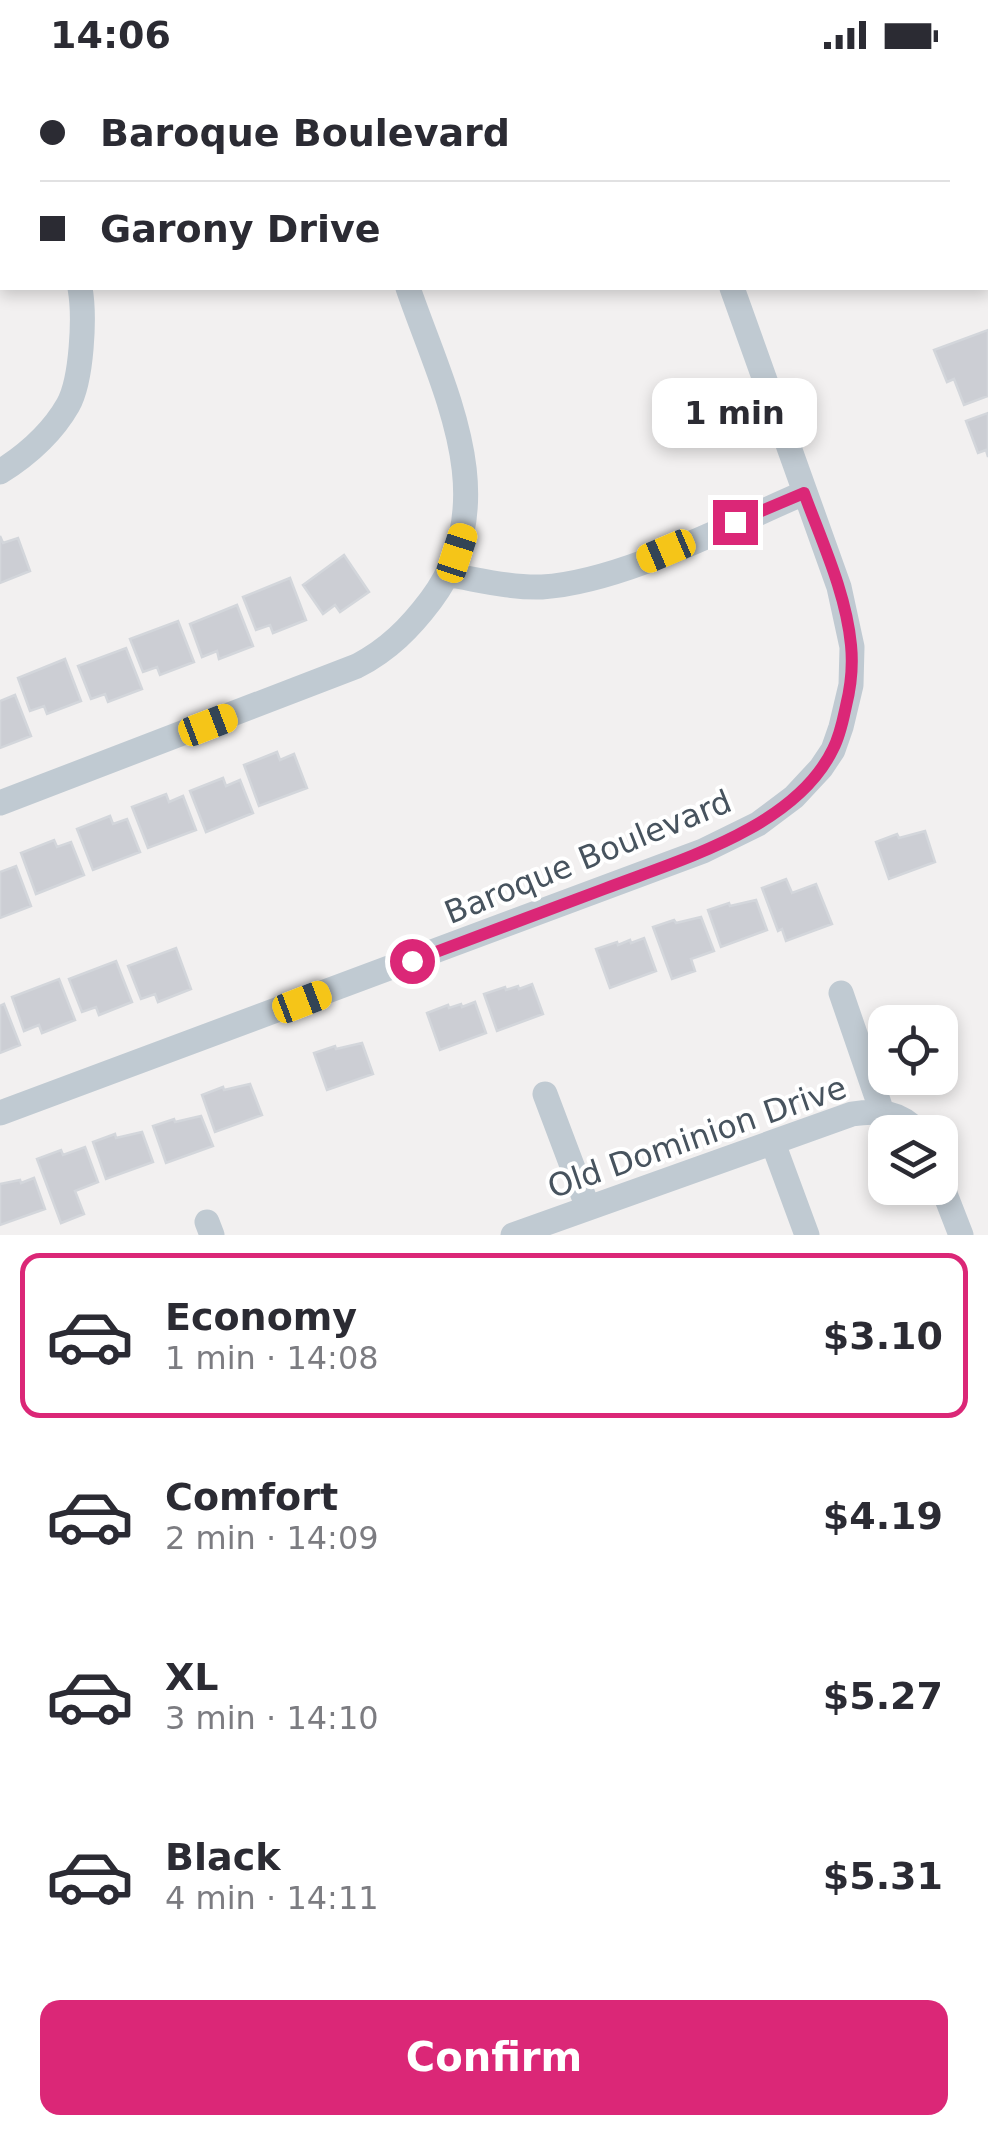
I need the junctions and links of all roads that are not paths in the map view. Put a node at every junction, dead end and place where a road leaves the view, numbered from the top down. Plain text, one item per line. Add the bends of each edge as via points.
1 (80, 290) edge
2 (409, 290) edge
3 (733, 290) edge
4 (0, 472) edge
5 (804, 493) junction
6 (450, 575) junction
7 (0, 804) edge
8 (841, 993) dead end
9 (545, 1094) dead end
10 (0, 1113) edge
11 (898, 1115) edge
12 (868, 1116) edge
13 (773, 1143) junction
14 (949, 1205) edge
15 (588, 1208) junction
16 (513, 1235) edge
17 (807, 1235) edge
18 (961, 1235) edge

1 - 4 street via 82,344 70,403 24,457
2 - 6 street via 460,438 466,510
3 - 5 street, Baroque Boulevard
5 - 6 street via 580,582 514,586
5 - 10 street, Baroque Boulevard via 839,587 852,647 851,686 833,750 794,797 758,824 702,851
6 - 7 street via 398,639 358,666
8 - 11 street
9 - 15 street
12 - 13 street, Old Dominion Drive via 852,1114
13 - 15 street, Old Dominion Drive
13 - 17 street
14 - 18 street
15 - 16 street, Old Dominion Drive

